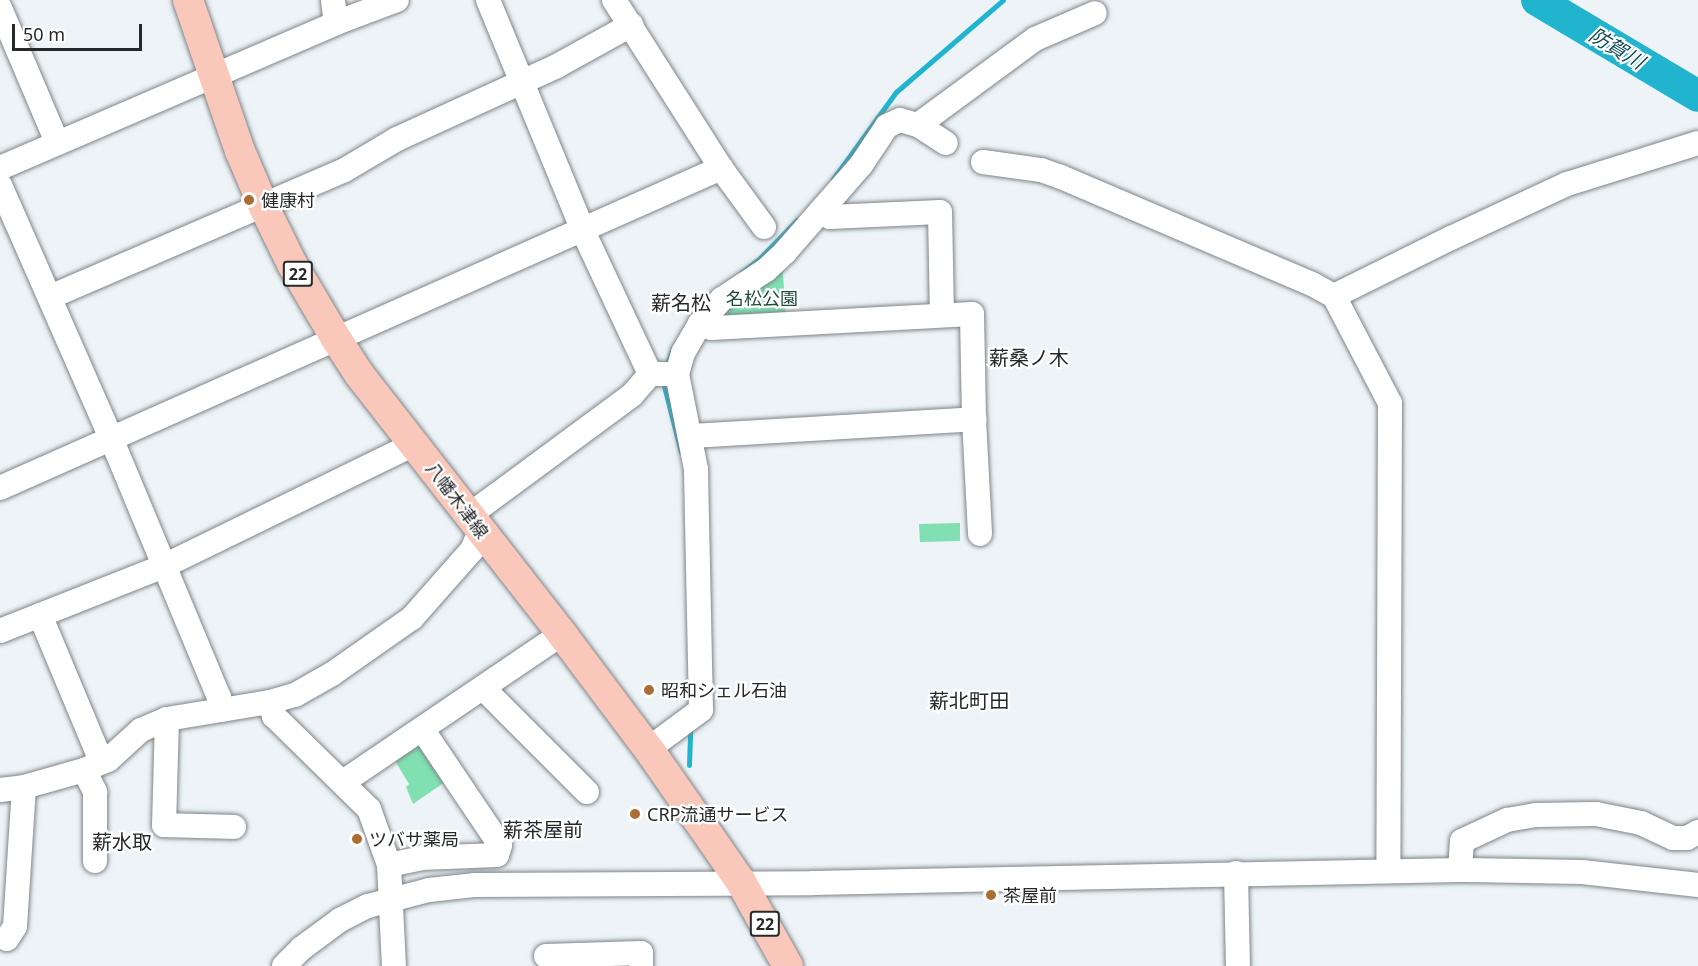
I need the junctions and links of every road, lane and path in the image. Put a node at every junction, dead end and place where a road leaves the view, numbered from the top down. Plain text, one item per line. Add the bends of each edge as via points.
1 (188, 0) edge
2 (397, 0) edge
3 (488, 0) edge
4 (618, 1) edge
5 (0, 8) edge
6 (334, 12) edge
7 (1095, 13) dead end
8 (630, 25) junction
9 (213, 77) junction
10 (523, 82) junction
11 (918, 125) junction
12 (57, 142) junction
13 (946, 143) dead end
14 (1698, 143) edge
15 (983, 162) dead end
16 (0, 168) edge
17 (721, 168) junction
18 (0, 186) edge
19 (264, 207) junction
20 (820, 212) junction
21 (764, 227) dead end
22 (583, 231) junction
23 (1334, 296) junction
24 (50, 297) junction
25 (942, 315) junction
26 (700, 324) junction
27 (337, 340) junction
28 (664, 374) junction
29 (974, 419) junction
30 (691, 436) junction
31 (111, 438) junction
32 (414, 444) junction
33 (0, 488) edge
34 (474, 524) junction
35 (980, 534) dead end
36 (162, 567) junction
37 (39, 615) junction
38 (0, 631) edge
39 (562, 634) junction
40 (483, 688) junction
41 (270, 702) junction
42 (221, 711) junction
43 (167, 719) junction
44 (422, 729) junction
45 (647, 750) junction
46 (108, 760) junction
47 (84, 770) junction
48 (343, 782) junction
49 (12, 789) edge
50 (587, 792) dead end
51 (234, 827) dead end
52 (1698, 832) edge
53 (95, 861) dead end
54 (389, 865) junction
55 (1460, 870) junction
56 (1388, 871) junction
57 (1236, 873) junction
58 (741, 882) junction
59 (1698, 885) edge
60 (391, 898) junction
61 (7, 939) dead end
62 (546, 956) dead end
63 (284, 966) edge
64 (394, 966) edge
65 (642, 966) edge
66 (788, 966) edge
67 (1238, 966) edge

1 - 9 main road, 八幡木津線 / 22
2 - 6 street
3 - 10 street
4 - 8 street
5 - 12 street
6 - 9 street
7 - 11 street via 1035,39
8 - 10 street
8 - 17 street
9 - 12 street
9 - 19 main road, 八幡木津線 / 22
10 - 19 street
10 - 22 street
11 - 13 street
11 - 20 street via 900,120 887,126 861,165
12 - 16 street
14 - 23 street via 1567,184
15 - 23 street via 1041,170 1061,177
17 - 21 street
17 - 22 street
18 - 24 street
19 - 24 street
19 - 27 main road, 八幡木津線 / 22
20 - 25 street via 830,217 940,212
20 - 26 street via 766,270 722,299
22 - 27 street via 383,316
22 - 28 street
23 - 56 street via 1390,403
24 - 31 street
25 - 26 street via 711,328
25 - 29 street via 972,314
26 - 28 street via 683,353
27 - 31 street
27 - 32 main road, 八幡木津線 / 22
28 - 30 street
28 - 34 street via 632,395
29 - 30 street
29 - 35 street
30 - 45 street via 701,588 701,710
31 - 33 street
31 - 36 street
32 - 34 main road, 八幡木津線 / 22
32 - 36 street
34 - 39 main road, 八幡木津線 / 22
34 - 41 street via 471,550 412,618 332,674 295,695
36 - 37 street
36 - 42 street via 219,697
37 - 38 street
37 - 46 street via 97,751
39 - 40 street
39 - 45 main road, 八幡木津線 / 22
40 - 44 street
40 - 50 street
41 - 42 street
41 - 48 street via 274,716
42 - 43 street
43 - 46 street via 141,730
43 - 51 street via 164,825
44 - 48 street
44 - 54 street via 500,845 497,855 421,858
45 - 58 main road, 八幡木津線 / 22
46 - 47 street
47 - 49 street
47 - 53 street via 95,792
48 - 54 street via 369,809
49 - 61 street via 15,926
52 - 55 street via 1687,838 1672,838 1641,823 1596,814 1536,815 1507,820 1462,842
54 - 60 street
55 - 56 street
55 - 59 street via 1582,872
56 - 57 street
57 - 58 street
57 - 67 street
58 - 60 street via 474,885
58 - 66 main road, 八幡木津線 / 22
60 - 63 street via 340,920
60 - 64 street
62 - 65 street via 641,953

